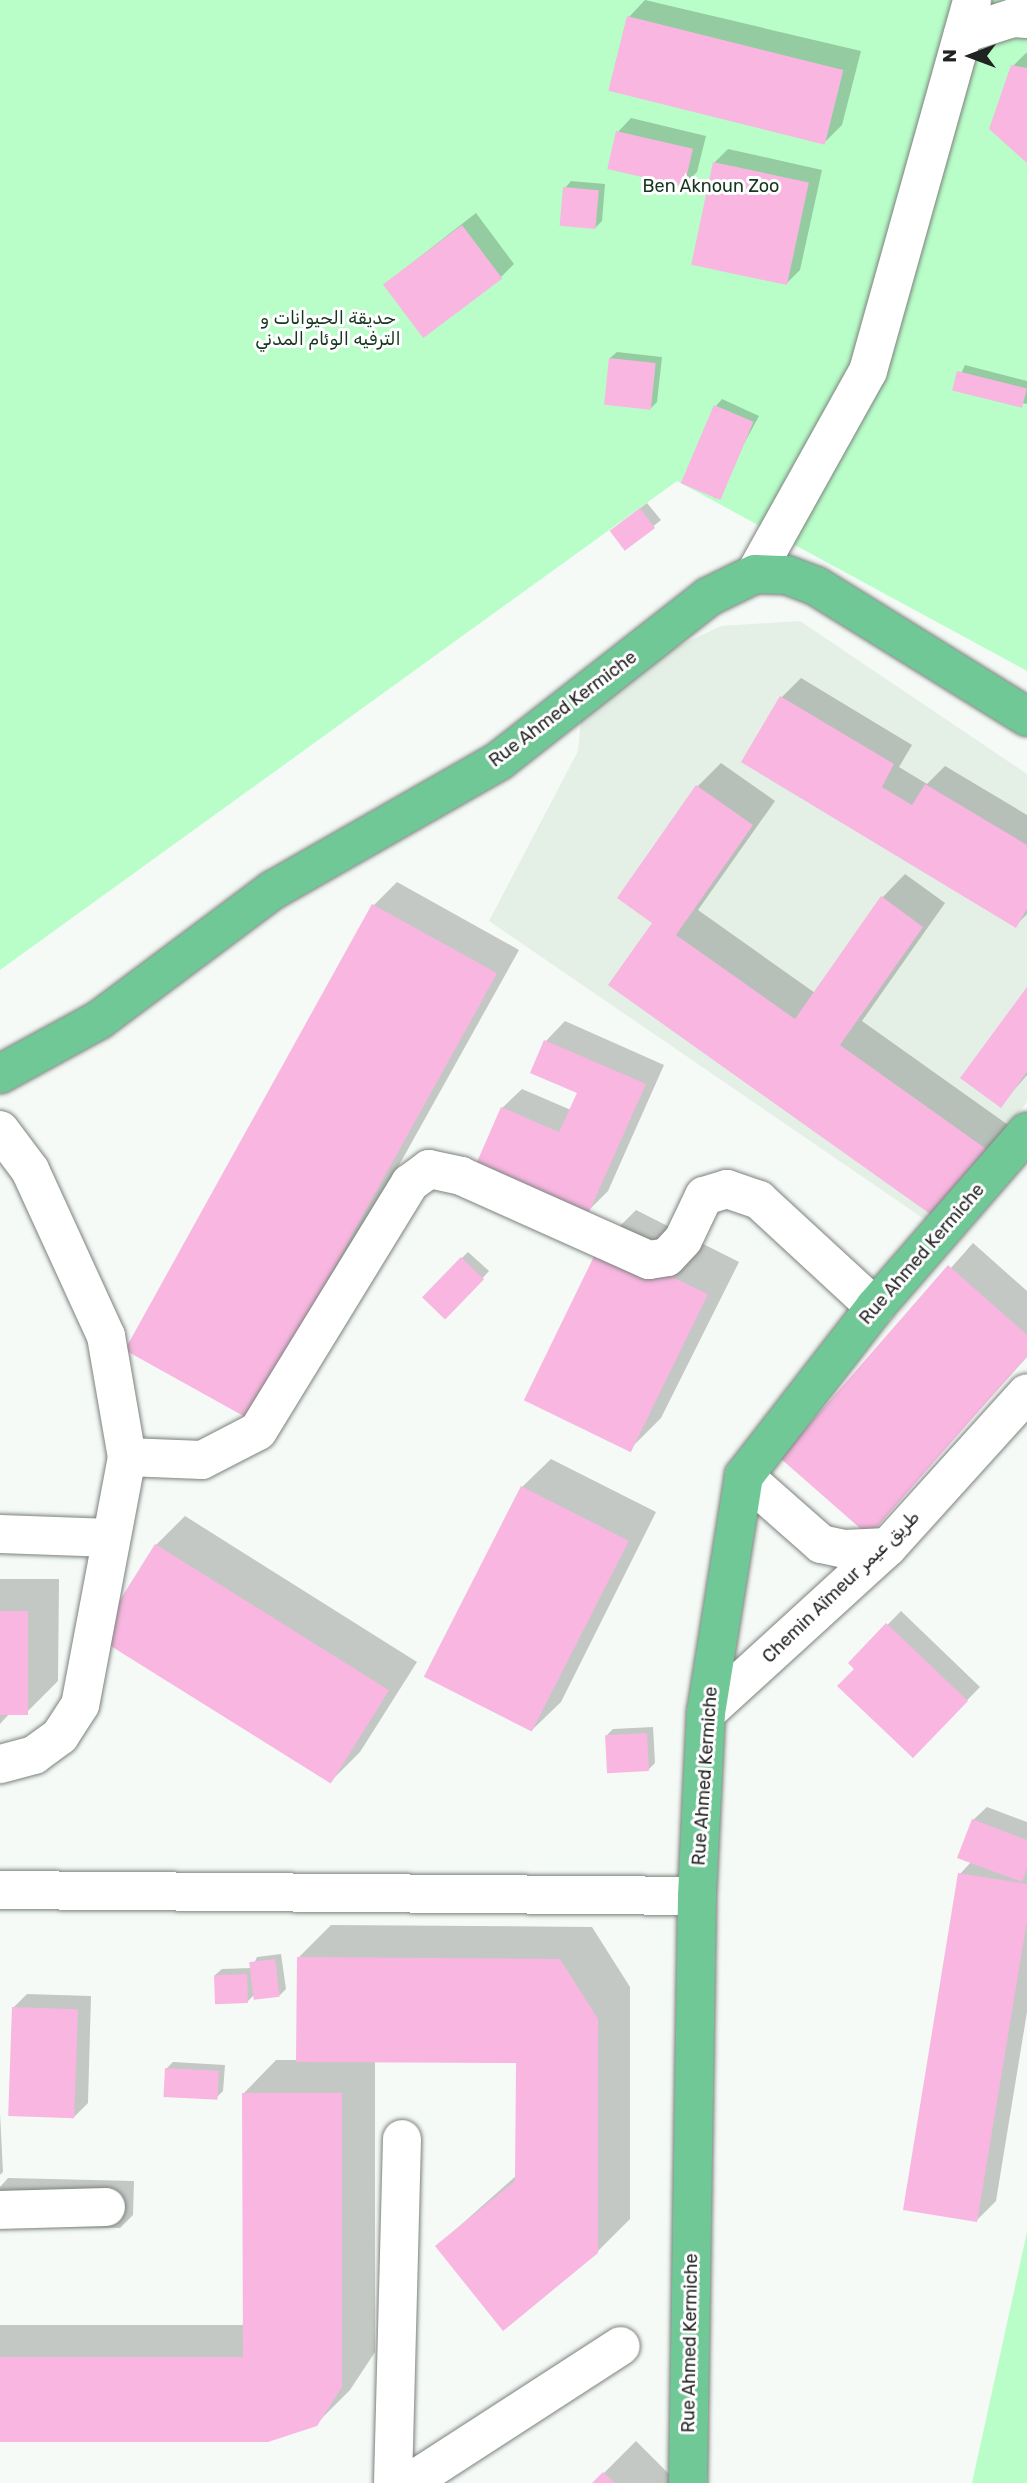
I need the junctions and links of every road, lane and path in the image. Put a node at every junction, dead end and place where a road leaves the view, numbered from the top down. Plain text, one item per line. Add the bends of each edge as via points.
1 (967, 17) edge
2 (1027, 19) edge
3 (755, 574) junction
4 (1027, 717) edge
5 (0, 1074) edge
6 (0, 1130) edge
7 (1027, 1132) edge
8 (875, 1307) junction
9 (1027, 1393) edge
10 (128, 1457) junction
11 (744, 1476) junction
12 (0, 1534) edge
13 (111, 1538) junction
14 (888, 1547) junction
15 (706, 1713) junction
16 (0, 1764) edge
17 (0, 1890) edge
18 (697, 1896) junction
19 (402, 2139) dead end
20 (106, 2207) dead end
21 (0, 2210) edge
22 (621, 2346) dead end
23 (393, 2483) edge
24 (409, 2483) edge
25 (688, 2483) edge

1 - 2 street
1 - 3 street via 868,371
3 - 4 main road, Rue Ahmed Kermiche via 787,575 816,586
3 - 5 main road, Rue Ahmed Kermiche via 708,597 499,761 273,890 99,1020
6 - 10 street via 30,1170 106,1336
7 - 8 main road, Rue Ahmed Kermiche
8 - 10 street via 759,1200 727,1189 704,1196 683,1240 667,1256 649,1260 461,1176 429,1169 410,1183 258,1431 202,1460
8 - 11 main road, Rue Ahmed Kermiche
9 - 14 street, Chemin Aïmeur طريق عيمر
10 - 13 street
11 - 14 street via 795,1526 821,1544 844,1549
11 - 15 main road, Rue Ahmed Kermiche
12 - 13 street
13 - 16 street via 80,1705 60,1736 34,1755
14 - 15 street, Chemin Aïmeur طريق عيمر
15 - 18 main road, Rue Ahmed Kermiche
17 - 18 street
18 - 25 main road, Rue Ahmed Kermiche
19 - 23 street
20 - 21 street
22 - 24 street

